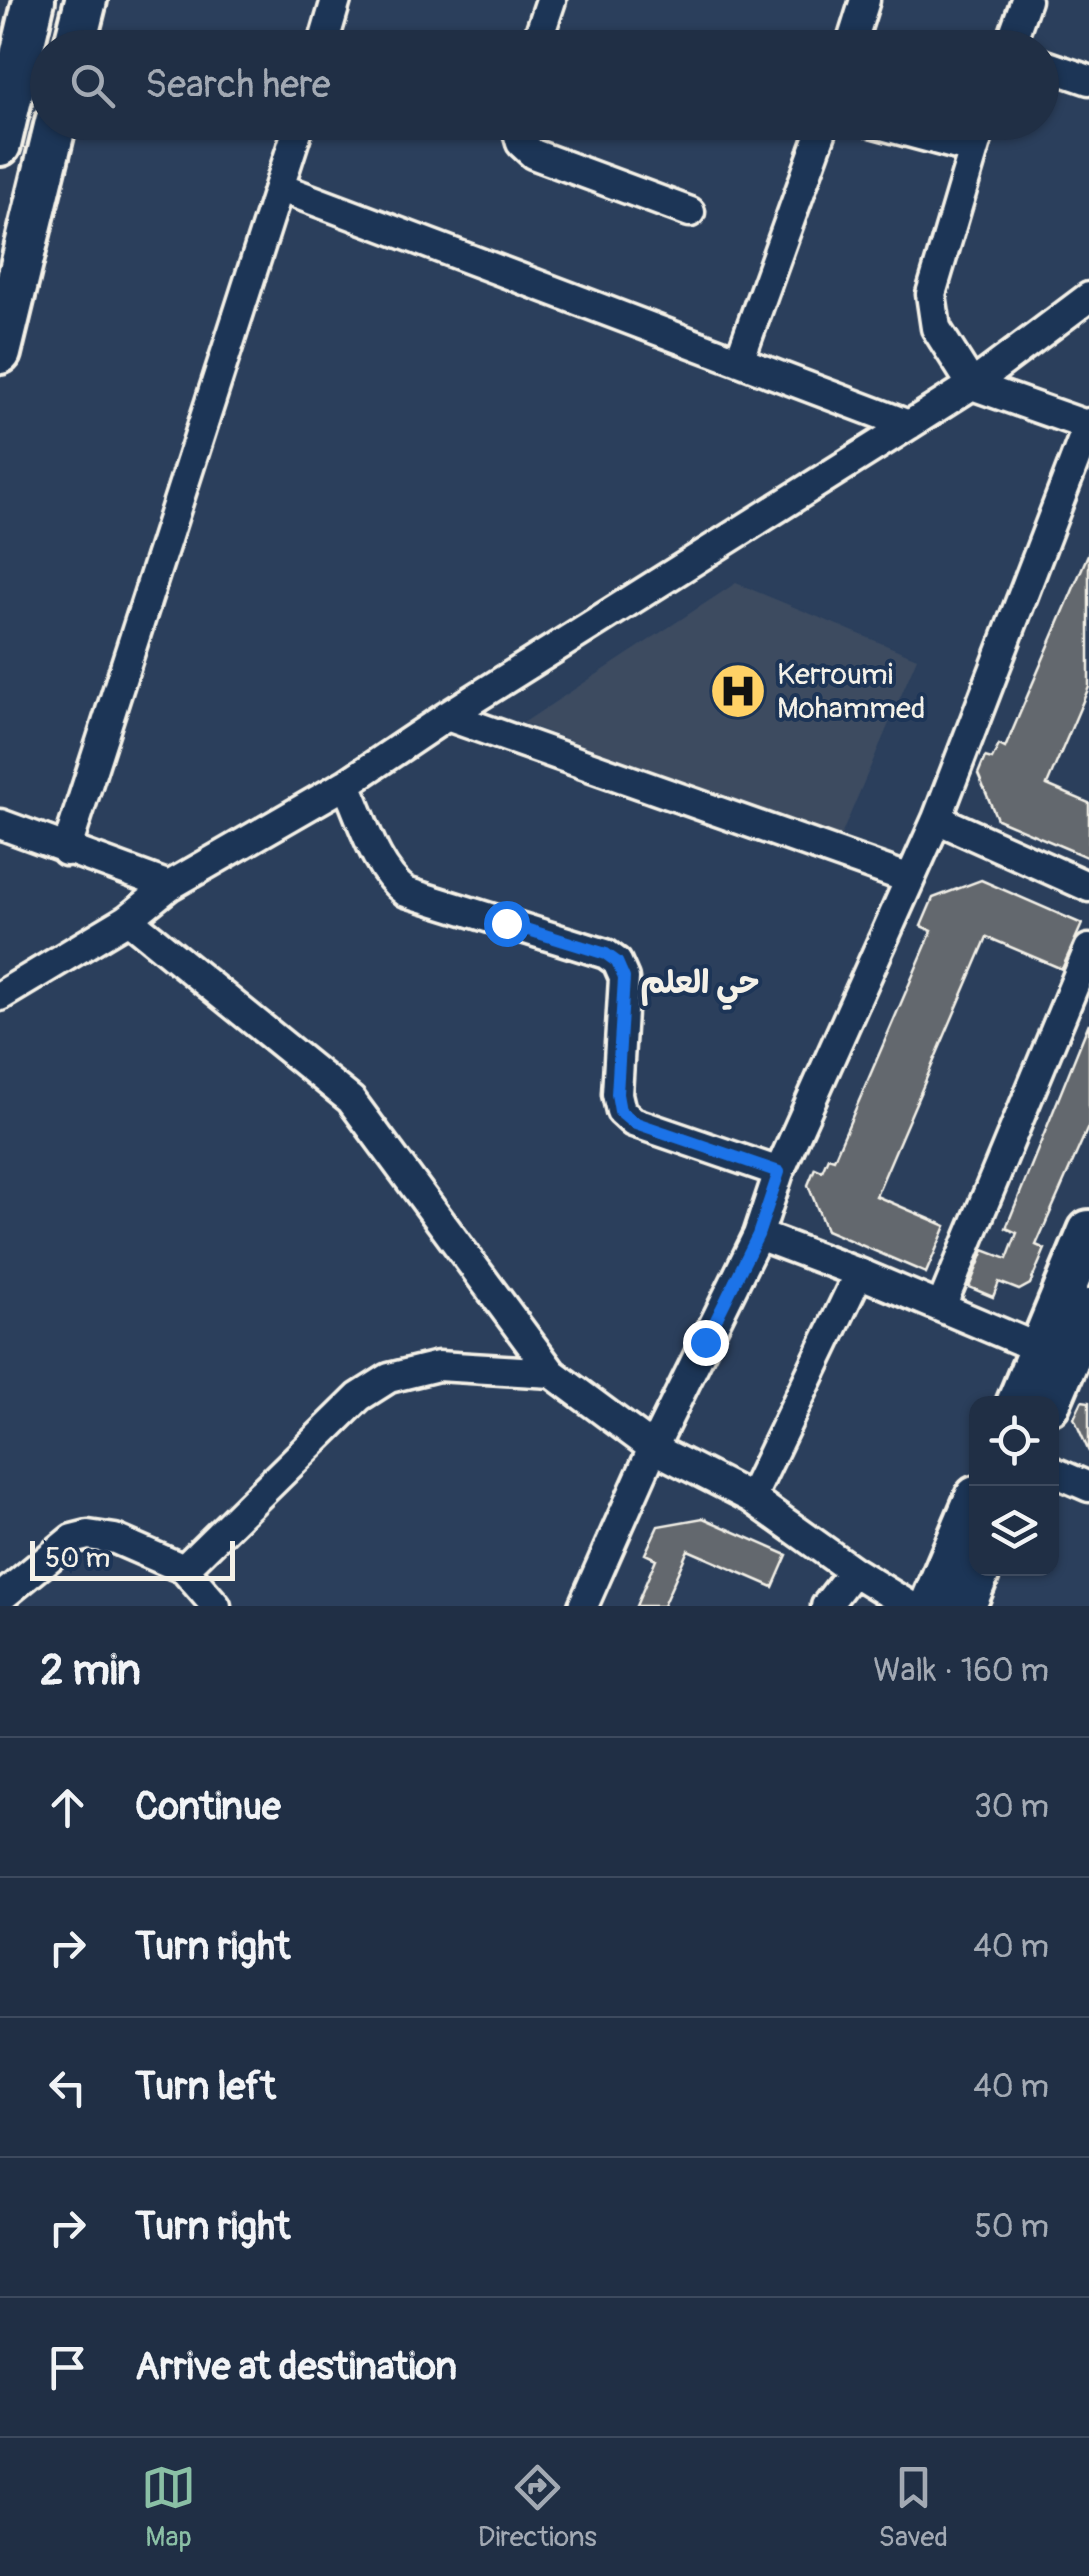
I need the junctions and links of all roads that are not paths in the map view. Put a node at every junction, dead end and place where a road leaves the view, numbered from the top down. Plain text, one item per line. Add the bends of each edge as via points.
1 (34, 0) edge
2 (86, 0) edge
3 (336, 0) edge
4 (551, 0) edge
5 (864, 0) edge
6 (1026, 0) edge
7 (78, 30) edge
8 (327, 30) edge
9 (541, 30) edge
10 (855, 30) edge
11 (1016, 30) edge
12 (1059, 70) edge
13 (1089, 80) edge
14 (50, 140) edge
15 (295, 140) edge
16 (520, 140) edge
17 (819, 140) edge
18 (976, 140) edge
19 (0, 145) edge
20 (281, 188) junction
21 (690, 212) dead end
22 (9, 273) edge
23 (1089, 298) edge
24 (0, 353) edge
25 (739, 361) junction
26 (972, 384) junction
27 (909, 425) junction
28 (1088, 425) edge
29 (447, 716) junction
30 (346, 784) junction
31 (937, 819) junction
32 (0, 824) edge
33 (66, 851) junction
34 (910, 879) junction
35 (169, 886) junction
36 (1089, 887) edge
37 (128, 919) junction
38 (1089, 950) edge
39 (0, 996) edge
40 (779, 1172) junction
41 (1089, 1231) edge
42 (758, 1235) junction
43 (859, 1273) junction
44 (941, 1307) junction
45 (1089, 1310) edge
46 (1040, 1349) junction
47 (552, 1373) junction
48 (1019, 1396) edge
49 (1052, 1396) edge
50 (652, 1448) junction
51 (1059, 1474) edge
52 (1089, 1488) edge
53 (750, 1498) junction
54 (969, 1514) edge
55 (184, 1568) junction
56 (853, 1571) junction
57 (977, 1576) edge
58 (0, 1598) edge
59 (216, 1606) edge
60 (583, 1606) edge
61 (826, 1606) edge
62 (910, 1606) edge
63 (930, 1606) edge
64 (965, 1606) edge

1 - 19 street
2 - 7 street
3 - 8 street
4 - 9 street
5 - 10 street
6 - 11 street
12 - 13 street
14 - 22 street
15 - 20 street
16 - 21 street via 533,154
17 - 25 street
18 - 26 street via 931,294 936,328
20 - 25 street
20 - 33 street
22 - 24 street
23 - 26 street
25 - 27 street
26 - 27 street
26 - 28 street
27 - 29 street
28 - 31 street
29 - 30 street
29 - 34 street
30 - 35 street
30 - 40 street via 383,866 406,892 617,962 624,978 620,1111 633,1122
31 - 34 street
31 - 36 street
32 - 33 street
33 - 35 street
34 - 40 street
35 - 37 street
37 - 39 street
37 - 47 street via 351,1100
38 - 44 street
40 - 42 street
41 - 46 street
42 - 43 street
42 - 50 street
43 - 44 street
43 - 53 street
44 - 46 street
45 - 49 street
46 - 48 street
47 - 50 street
47 - 55 street via 438,1366 389,1378 360,1398
50 - 53 street
50 - 60 street
51 - 52 street
53 - 56 street
54 - 63 street
55 - 58 street via 88,1535 72,1538
55 - 59 street
56 - 61 street
56 - 62 street
57 - 64 street

